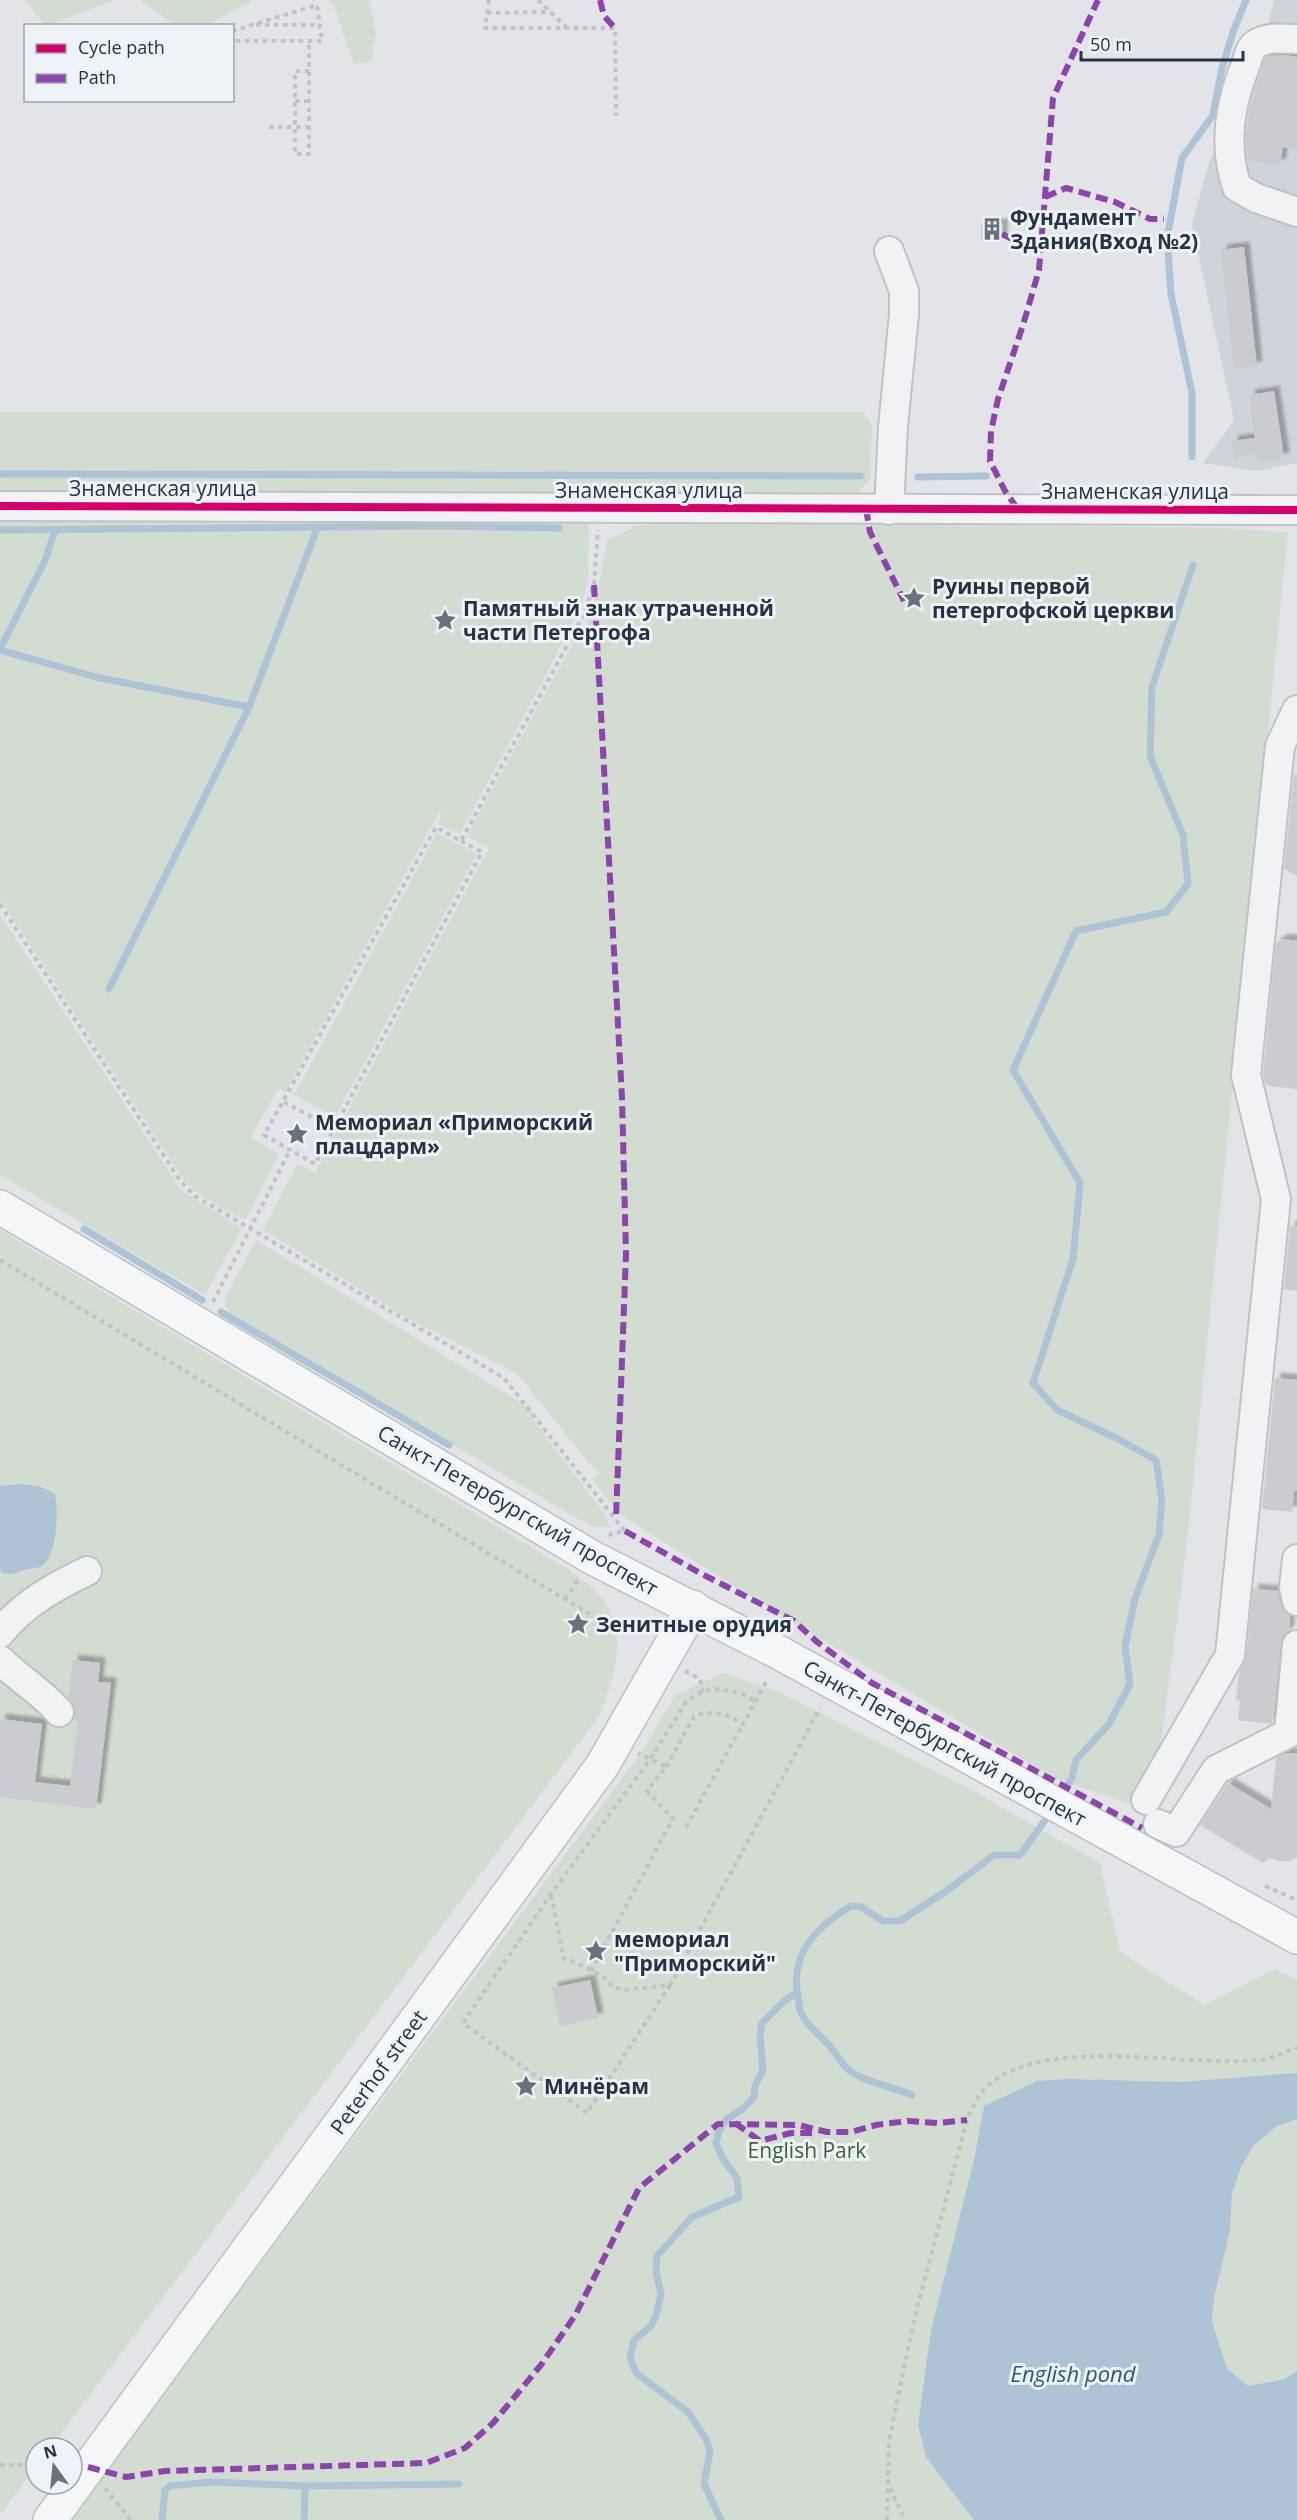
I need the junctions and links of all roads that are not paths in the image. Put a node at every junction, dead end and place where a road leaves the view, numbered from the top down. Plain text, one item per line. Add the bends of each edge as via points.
1 (1297, 39) edge
2 (1297, 212) edge
3 (889, 251) dead end
4 (0, 506) edge
5 (890, 510) junction
6 (1297, 510) edge
7 (1297, 710) edge
8 (0, 1207) edge
9 (1297, 1559) edge
10 (87, 1571) dead end
11 (1297, 1601) edge
12 (693, 1607) junction
13 (0, 1633) edge
14 (1297, 1655) edge
15 (0, 1660) edge
16 (59, 1712) dead end
17 (1195, 1766) dead end
18 (1152, 1812) junction
19 (1141, 1851) junction
20 (1297, 1938) edge
21 (50, 2520) edge

1 - 2 street via 1265,39 1253,45 1229,120 1231,169 1237,187
3 - 5 street via 904,291
4 - 5 street, Знаменская улица
5 - 6 street, Знаменская улица
7 - 18 street via 1280,746 1246,1075 1276,1199 1230,1654
8 - 12 main road, Санкт-Петербургский проспект via 585,1553
9 - 11 street
10 - 13 street via 50,1590 14,1616
12 - 19 main road, Санкт-Петербургский проспект
12 - 21 main road, Peterhof street via 602,1766
14 - 18 street via 1289,1733 1216,1770 1176,1832
15 - 16 street
17 - 18 street
18 - 19 street
19 - 20 main road, Санкт-Петербургский проспект

